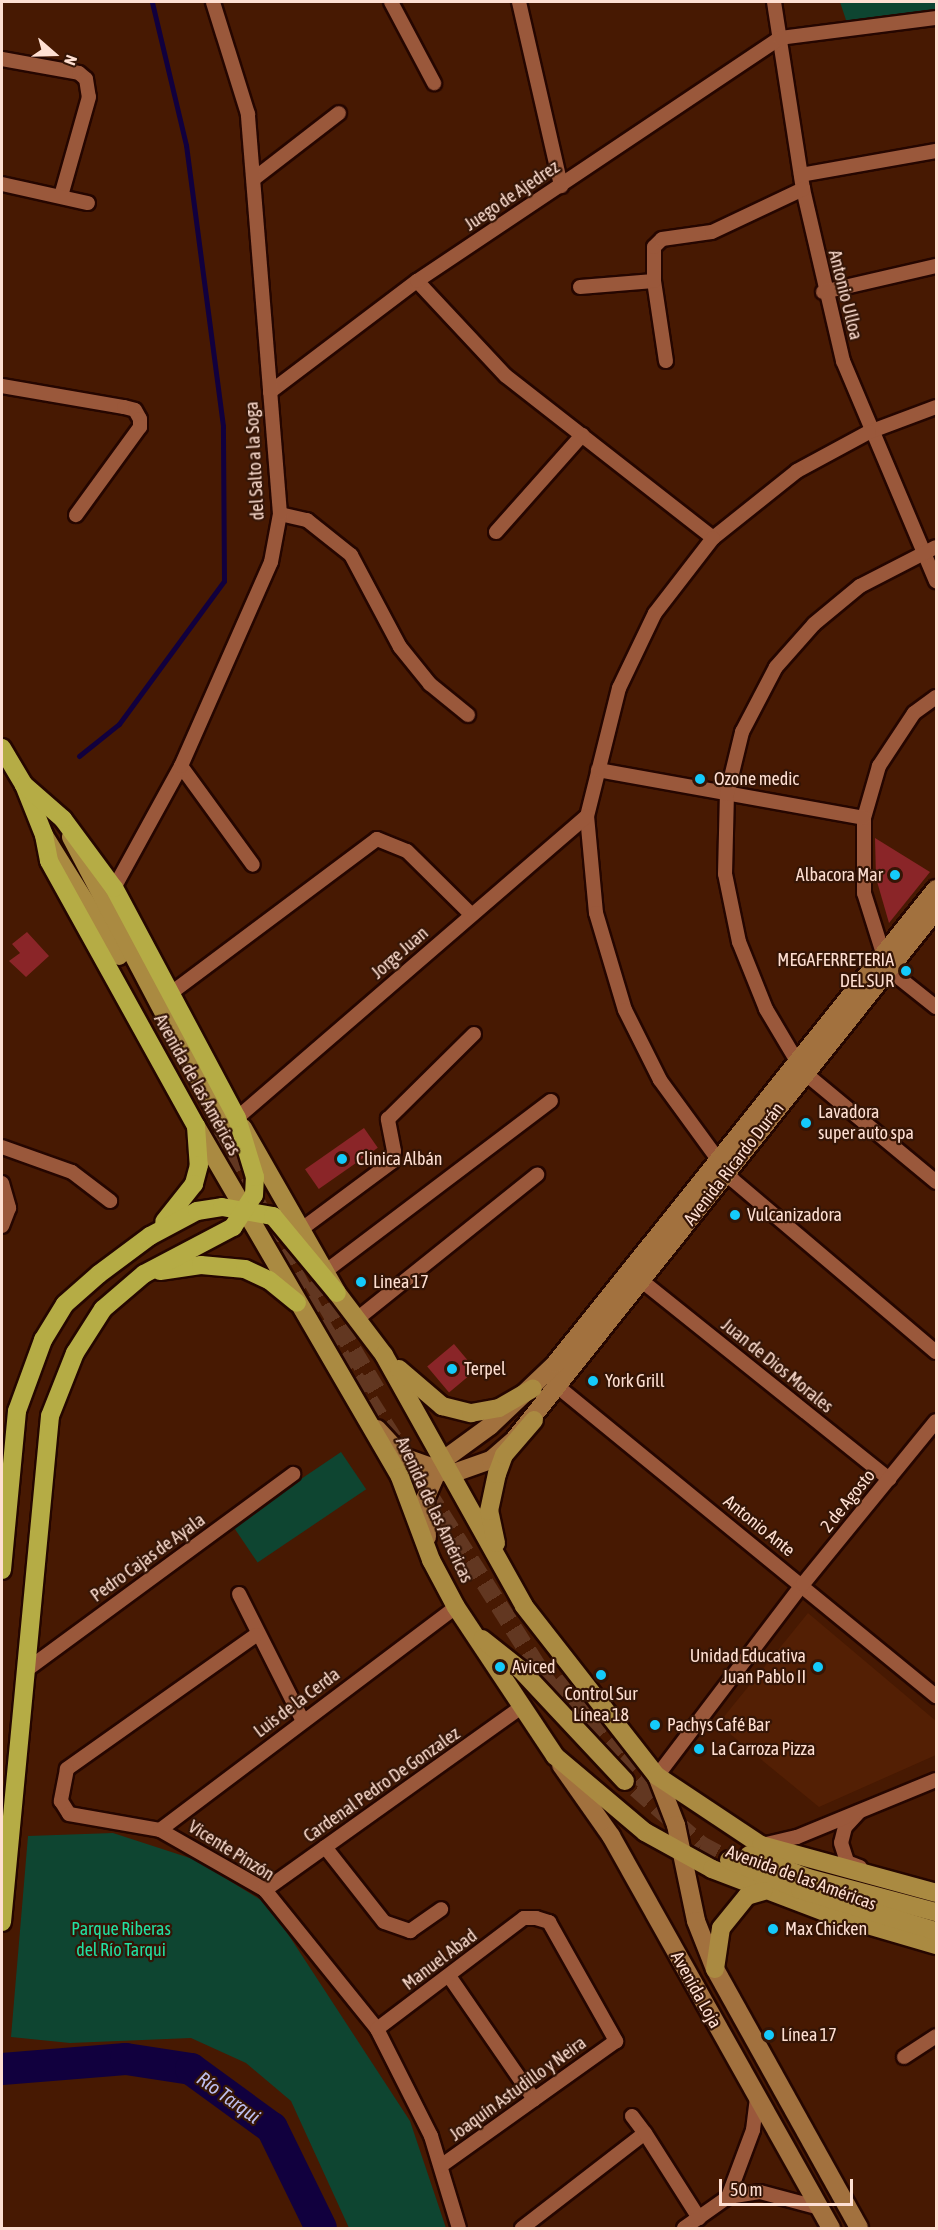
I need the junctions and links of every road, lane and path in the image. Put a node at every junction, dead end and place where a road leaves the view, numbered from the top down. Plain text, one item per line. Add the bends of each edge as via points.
1 (213, 2) edge
2 (391, 2) edge
3 (519, 2) edge
4 (774, 2) edge
5 (936, 18) edge
6 (780, 38) junction
7 (2, 59) edge
8 (434, 83) dead end
9 (339, 113) dead end
10 (936, 151) edge
11 (255, 178) junction
12 (802, 182) junction
13 (2, 184) edge
14 (561, 186) junction
15 (61, 196) junction
16 (88, 203) dead end
17 (936, 266) edge
18 (417, 281) junction
19 (654, 281) junction
20 (579, 287) dead end
21 (824, 292) junction
22 (666, 361) dead end
23 (2, 386) edge
24 (270, 392) junction
25 (936, 407) edge
26 (869, 432) junction
27 (582, 435) junction
28 (280, 514) junction
29 (76, 515) dead end
30 (496, 532) dead end
31 (713, 538) junction
32 (936, 547) edge
33 (921, 552) junction
34 (936, 581) edge
35 (936, 697) edge
36 (468, 715) dead end
37 (2, 748) edge
38 (181, 766) junction
39 (598, 770) junction
40 (24, 785) junction
41 (727, 794) junction
42 (587, 816) junction
43 (864, 818) junction
44 (63, 819) junction
45 (44, 835) junction
46 (253, 865) dead end
47 (114, 888) junction
48 (936, 889) edge
49 (936, 910) edge
50 (472, 915) junction
51 (886, 962) junction
52 (171, 993) junction
53 (936, 1008) edge
54 (474, 1034) dead end
55 (802, 1069) junction
56 (551, 1101) dead end
57 (226, 1125) junction
58 (196, 1126) junction
59 (2, 1147) edge
60 (723, 1167) junction
61 (537, 1175) dead end
62 (2, 1182) edge
63 (936, 1182) edge
64 (110, 1201) dead end
65 (245, 1211) junction
66 (2, 1226) edge
67 (303, 1228) junction
68 (150, 1236) junction
69 (326, 1271) junction
70 (144, 1274) junction
71 (642, 1281) junction
72 (337, 1293) junction
73 (297, 1303) junction
74 (357, 1319) junction
75 (936, 1352) edge
76 (384, 1355) junction
77 (558, 1386) junction
78 (532, 1388) junction
79 (361, 1407) junction
80 (534, 1420) junction
81 (936, 1421) edge
82 (443, 1469) junction
83 (293, 1474) dead end
84 (889, 1479) junction
85 (498, 1556) junction
86 (431, 1560) junction
87 (2, 1570) edge
88 (803, 1584) junction
89 (239, 1594) dead end
90 (456, 1606) junction
91 (471, 1630) junction
92 (256, 1635) junction
93 (25, 1671) junction
94 (936, 1696) edge
95 (520, 1708) junction
96 (303, 1721) junction
97 (555, 1756) junction
98 (657, 1776) junction
99 (936, 1780) edge
100 (625, 1781) tunnel mouth
101 (864, 1806) junction
102 (160, 1830) junction
103 (5, 1844) edge
104 (761, 1845) junction
105 (325, 1847) junction
106 (683, 1853) junction
107 (898, 1883) junction
108 (265, 1890) junction
109 (763, 1891) junction
110 (936, 1893) edge
111 (441, 1909) dead end
112 (936, 1912) edge
113 (2, 1922) edge
114 (936, 1930) edge
115 (936, 1945) edge
116 (715, 1969) junction
117 (449, 1976) junction
118 (377, 2030) junction
119 (936, 2036) edge
120 (616, 2041) joint
121 (904, 2057) dead end
122 (534, 2099) junction
123 (757, 2099) junction
124 (632, 2116) dead end
125 (645, 2133) junction
126 (441, 2166) junction
127 (728, 2196) junction
128 (820, 2208) junction
129 (699, 2218) junction
130 (459, 2229) edge
131 (522, 2229) edge
132 (684, 2229) edge
133 (831, 2229) edge
134 (859, 2229) edge

1 - 11 street, del Salto a la Soga via 248,114
2 - 8 street
3 - 14 street
4 - 6 street, Antonio Ulloa
5 - 6 street
6 - 12 street, Antonio Ulloa
6 - 14 street, Juego de Ajedrez
7 - 15 street via 79,74 86,79 89,98
9 - 11 street
10 - 12 street
11 - 24 street, del Salto a la Soga
12 - 19 street via 712,232 662,239 654,247
12 - 21 street, Antonio Ulloa
13 - 15 street
14 - 18 street, Juego de Ajedrez
15 - 16 street
17 - 21 street
18 - 24 street, Juego de Ajedrez
18 - 27 street via 506,376
19 - 20 street
19 - 22 street
21 - 26 street, Antonio Ulloa
23 - 29 street via 135,410 140,427
24 - 28 street, del Salto a la Soga
25 - 26 street
26 - 31 street via 797,471
26 - 33 street, Antonio Ulloa
27 - 30 street
27 - 31 street
28 - 36 street via 307,520 351,555 400,647 430,684
28 - 38 street, del Salto a la Soga via 271,562
31 - 39 street via 655,613 634,654 619,688
32 - 33 street
33 - 34 street, Antonio Ulloa
33 - 41 street via 860,586 814,624 776,667 742,732
35 - 43 street via 914,714 879,766
37 - 40 highway
38 - 46 street
38 - 47 street, del Salto a la Soga
39 - 41 street
39 - 42 street
40 - 44 highway, Avenida de las Américas
40 - 45 highway, Avenida de las Américas
41 - 43 street
41 - 55 street via 725,874 740,942 766,1009
42 - 50 street, Jorge Juan
42 - 60 street via 596,913 625,1010 660,1080
43 - 51 street via 864,894
44 - 47 highway, Avenida de las Américas
44 - 57 main road, Avenida de las Américas
45 - 57 main road, Avenida de las Américas
45 - 58 highway, Avenida de las Américas via 49,861
47 - 52 highway, Avenida de las Américas
48 - 51 street, Avenida Ricardo Durán
49 - 51 street, Avenida Ricardo Durán
50 - 52 street via 407,851 377,839
50 - 57 street, Jorge Juan
51 - 53 street
51 - 55 street, Avenida Ricardo Durán
52 - 57 highway, Avenida de las Américas
54 - 67 street via 388,1119 394,1150 392,1162
55 - 60 street, Avenida Ricardo Durán
55 - 63 street
56 - 69 street
57 - 65 highway via 255,1176 254,1194
57 - 67 main road, Avenida de las Américas
58 - 65 main road, Avenida de las Américas
58 - 68 highway via 199,1165 195,1184
59 - 64 street via 72,1172
60 - 71 street, Avenida Ricardo Durán
60 - 75 street
60 - 78 street, Avenida Ricardo Durán
61 - 74 street
62 - 66 street via 9,1208
65 - 68 highway via 222,1207 197,1211
65 - 70 highway via 230,1229
65 - 72 highway via 273,1216
65 - 73 main road, Avenida de las Américas
67 - 69 main road, Avenida de las Américas
68 - 87 highway via 65,1304 43,1340 17,1411
69 - 72 main road, Avenida de las Américas
70 - 73 highway via 201,1264 245,1269 269,1280
70 - 93 highway via 103,1309 75,1353 50,1416
71 - 77 street, Avenida Ricardo Durán
71 - 84 street, Juan de Dios Morales
72 - 74 main road, Avenida de las Américas
73 - 79 main road, Avenida de las Américas
74 - 76 main road, Avenida de las Américas
76 - 78 main road via 442,1406 471,1413 499,1408
76 - 82 main road, Avenida de las Américas
77 - 80 street, Avenida Ricardo Durán
77 - 88 street, Antonio Ante
78 - 82 street, Avenida Ricardo Durán
79 - 82 street via 403,1456
79 - 86 main road, Avenida de las Américas via 400,1477
80 - 82 street, Avenida Ricardo Durán via 491,1460
80 - 85 main road via 504,1455 497,1474 489,1511
81 - 84 street, 2 de Agosto
82 - 85 main road, Avenida de las Américas
82 - 86 street via 423,1517
83 - 93 street, Pedro Cajas de Ayala
84 - 88 street, 2 de Agosto
85 - 98 main road, Avenida de las Américas via 524,1606 567,1666
86 - 90 main road, Avenida de las Américas
88 - 94 street, Antonio Ante
88 - 98 street, 2 de Agosto
89 - 92 street
90 - 91 main road, Avenida de las Américas
90 - 96 street, Luis de la Cerda
91 - 95 main road, Avenida de las Américas
91 - 100 main road via 521,1670
92 - 96 street
92 - 102 street, Vicente Pinzón via 67,1769 61,1801 69,1814
93 - 103 highway
95 - 97 main road, Avenida de las Américas
95 - 105 street, Cardenal Pedro De Gonzalez
96 - 102 street, Luis de la Cerda
97 - 106 main road, Avenida de las Américas via 645,1832
97 - 123 street, Avenida Loja via 611,1836
98 - 104 main road, Avenida de las Américas
98 - 106 street, Avenida Loja
99 - 101 street
101 - 104 street via 797,1837
101 - 107 street via 845,1827 841,1844 847,1862
102 - 108 street, Vicente Pinzón
103 - 113 highway
104 - 107 main road, Avenida de las Américas
105 - 108 street, Cardenal Pedro De Gonzalez
105 - 111 street via 384,1922 410,1931
106 - 109 main road, Avenida de las Américas
106 - 116 street, Avenida Loja via 696,1921
107 - 110 main road, Avenida de las Américas
108 - 118 street, Vicente Pinzón
109 - 115 main road, Avenida de las Américas
109 - 116 main road via 747,1896 721,1928
112 - 114 main road, Avenida de las Américas via 732,1854 800,1890
116 - 134 street, Avenida Loja
117 - 118 street, Manuel Abad
117 - 120 street, Manuel Abad via 524,1918 549,1922
117 - 122 street
118 - 126 street, Vicente Pinzón via 431,2136
119 - 121 street
120 - 122 street, Joaquín Astudillo y Neira
122 - 126 street, Joaquín Astudillo y Neira
123 - 127 street via 753,2130
123 - 128 street, Avenida Loja
124 - 125 street
125 - 129 street
125 - 131 street
126 - 130 street, Vicente Pinzón
127 - 128 street via 760,2192
127 - 129 street
128 - 133 street, Avenida Loja
129 - 132 street

